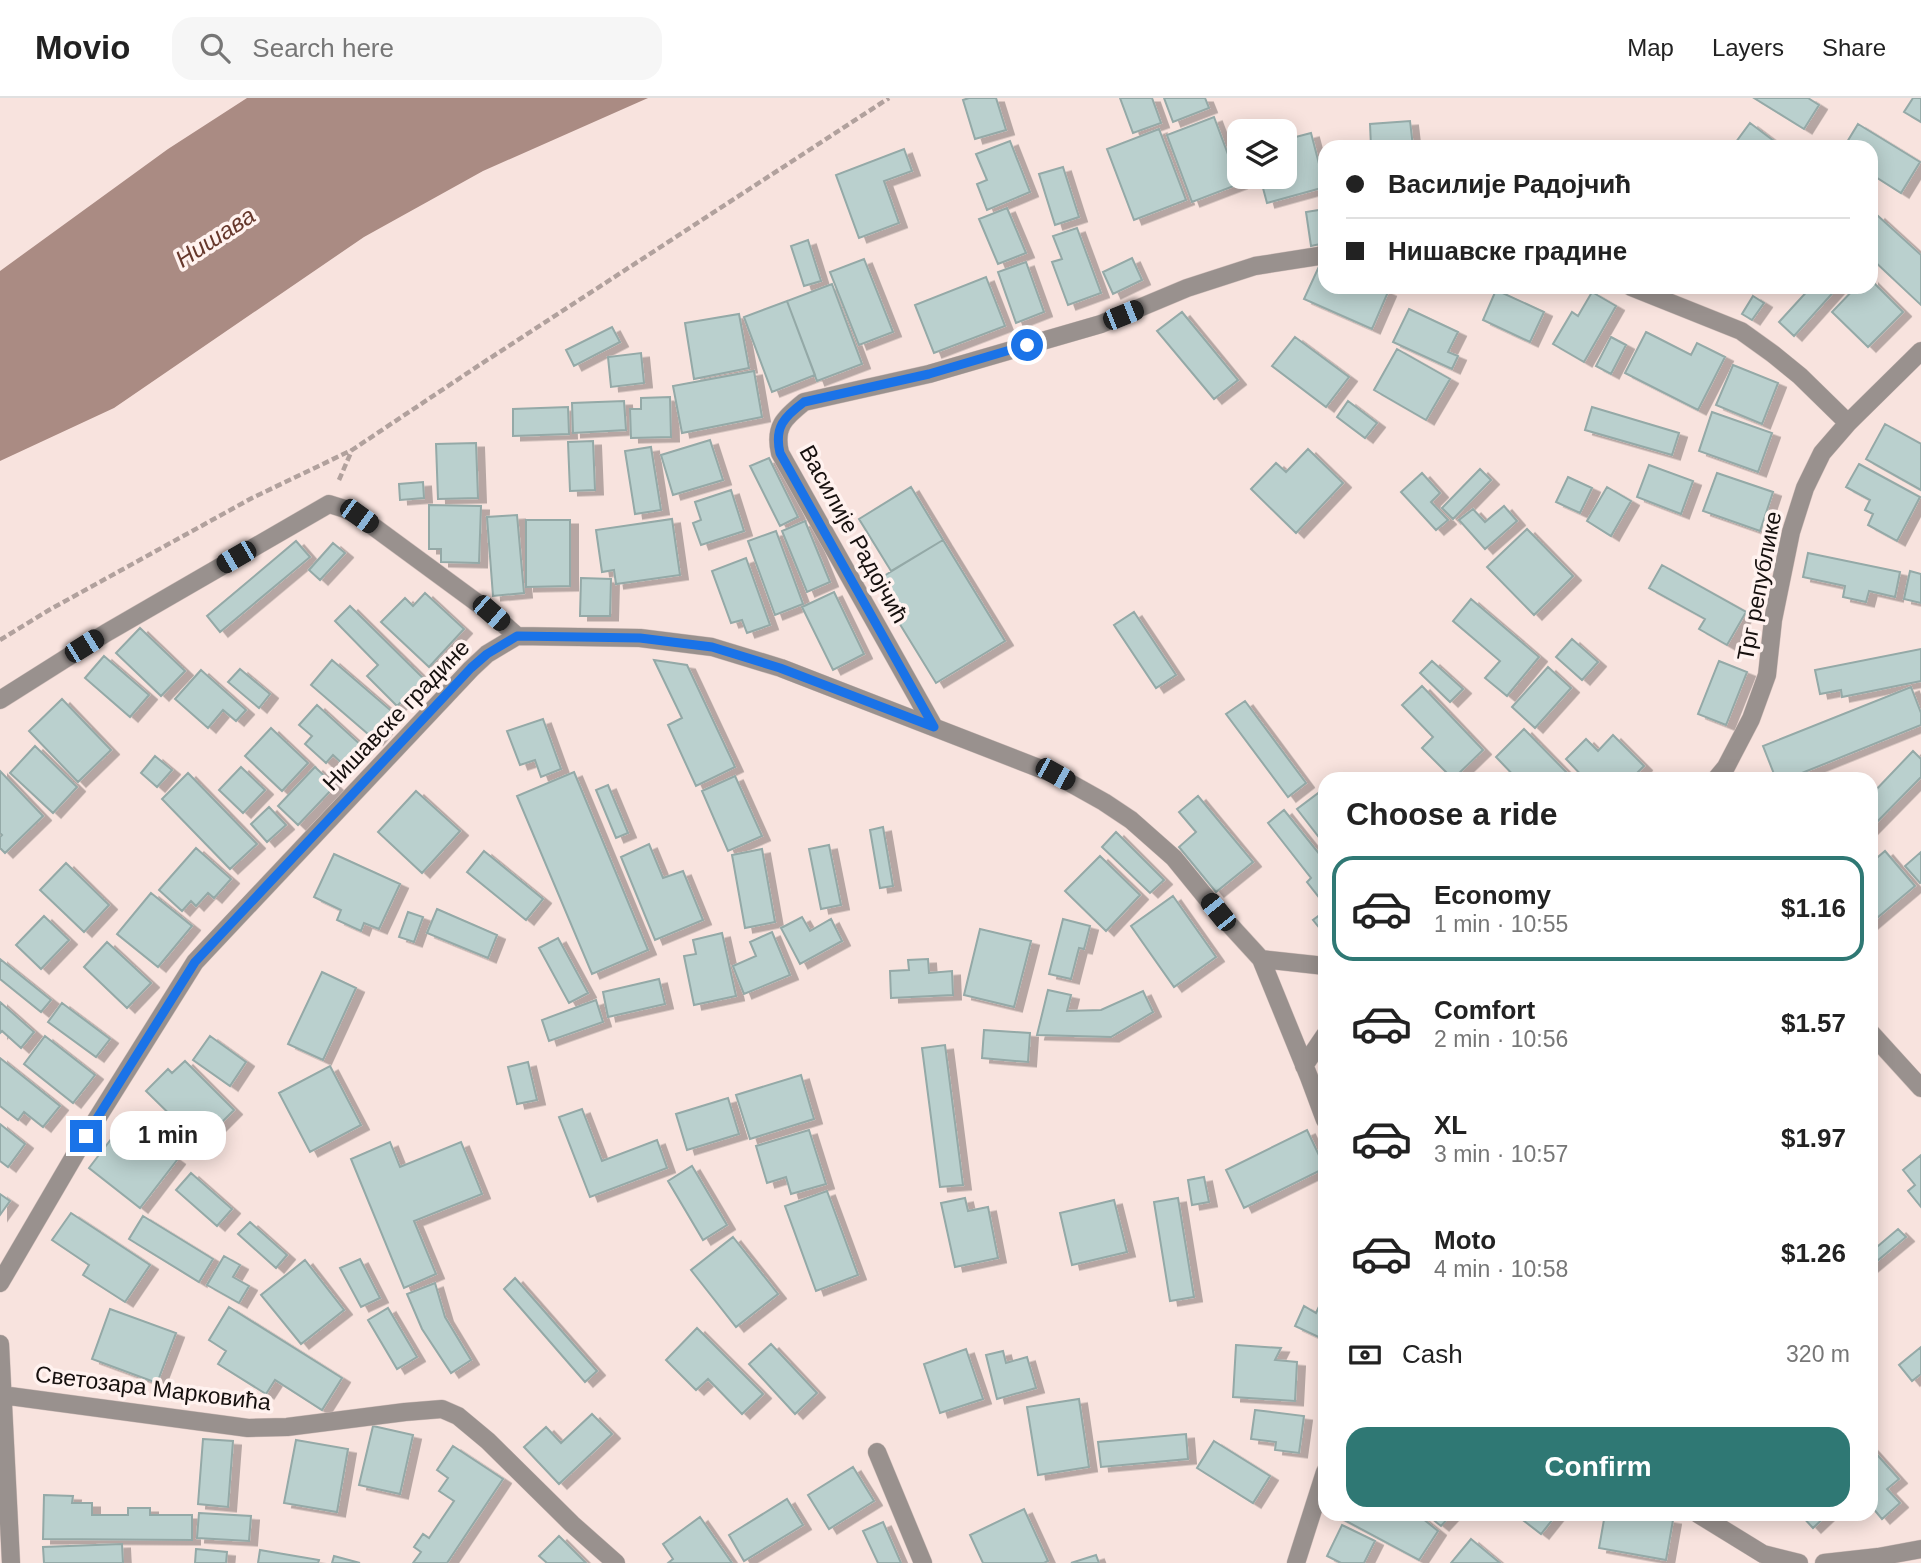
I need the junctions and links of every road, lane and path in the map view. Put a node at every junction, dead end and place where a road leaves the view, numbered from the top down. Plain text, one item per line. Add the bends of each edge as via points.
1 (888, 98) edge
2 (1318, 256) edge
3 (1649, 294) edge
4 (1921, 351) edge
5 (1849, 423) junction
6 (352, 450) junction
7 (329, 504) junction
8 (517, 636) junction
9 (0, 640) edge
10 (0, 700) edge
11 (934, 727) junction
12 (1722, 772) edge
13 (1261, 959) junction
14 (1318, 965) edge
15 (1878, 1041) edge
16 (1318, 1045) edge
17 (1304, 1066) junction
18 (1921, 1088) edge
19 (1318, 1102) edge
20 (0, 1283) edge
21 (0, 1344) edge
22 (2, 1395) junction
23 (877, 1452) dead end
24 (1318, 1494) edge
25 (1709, 1521) edge
26 (1921, 1549) edge
27 (11, 1563) edge
28 (616, 1563) edge
29 (923, 1563) edge
30 (1296, 1563) edge
31 (1799, 1563) edge
32 (1824, 1563) edge

1 - 6 path
2 - 11 street, Василије Радојчић via 1255,266 1101,324 929,374 804,402 790,413 776,438 780,453
3 - 5 street via 1741,331 1800,376
4 - 5 street, Трг републике
5 - 12 street, Трг републике via 1822,453 1805,488 1773,620 1767,674 1751,719
6 - 7 path
6 - 9 path via 233,508
7 - 8 street via 359,516
7 - 10 street
8 - 11 street via 640,638 712,647
8 - 20 street, Нишавске градине via 471,668 195,962
11 - 13 street via 1055,774 1131,820 1174,858
13 - 14 street
13 - 17 street
15 - 18 street
16 - 17 street
17 - 19 street
21 - 22 street
22 - 27 street
22 - 28 street, Светозара Марковића via 248,1429 442,1409 488,1441
23 - 29 street
24 - 30 street
25 - 31 street via 1763,1554
26 - 32 street

